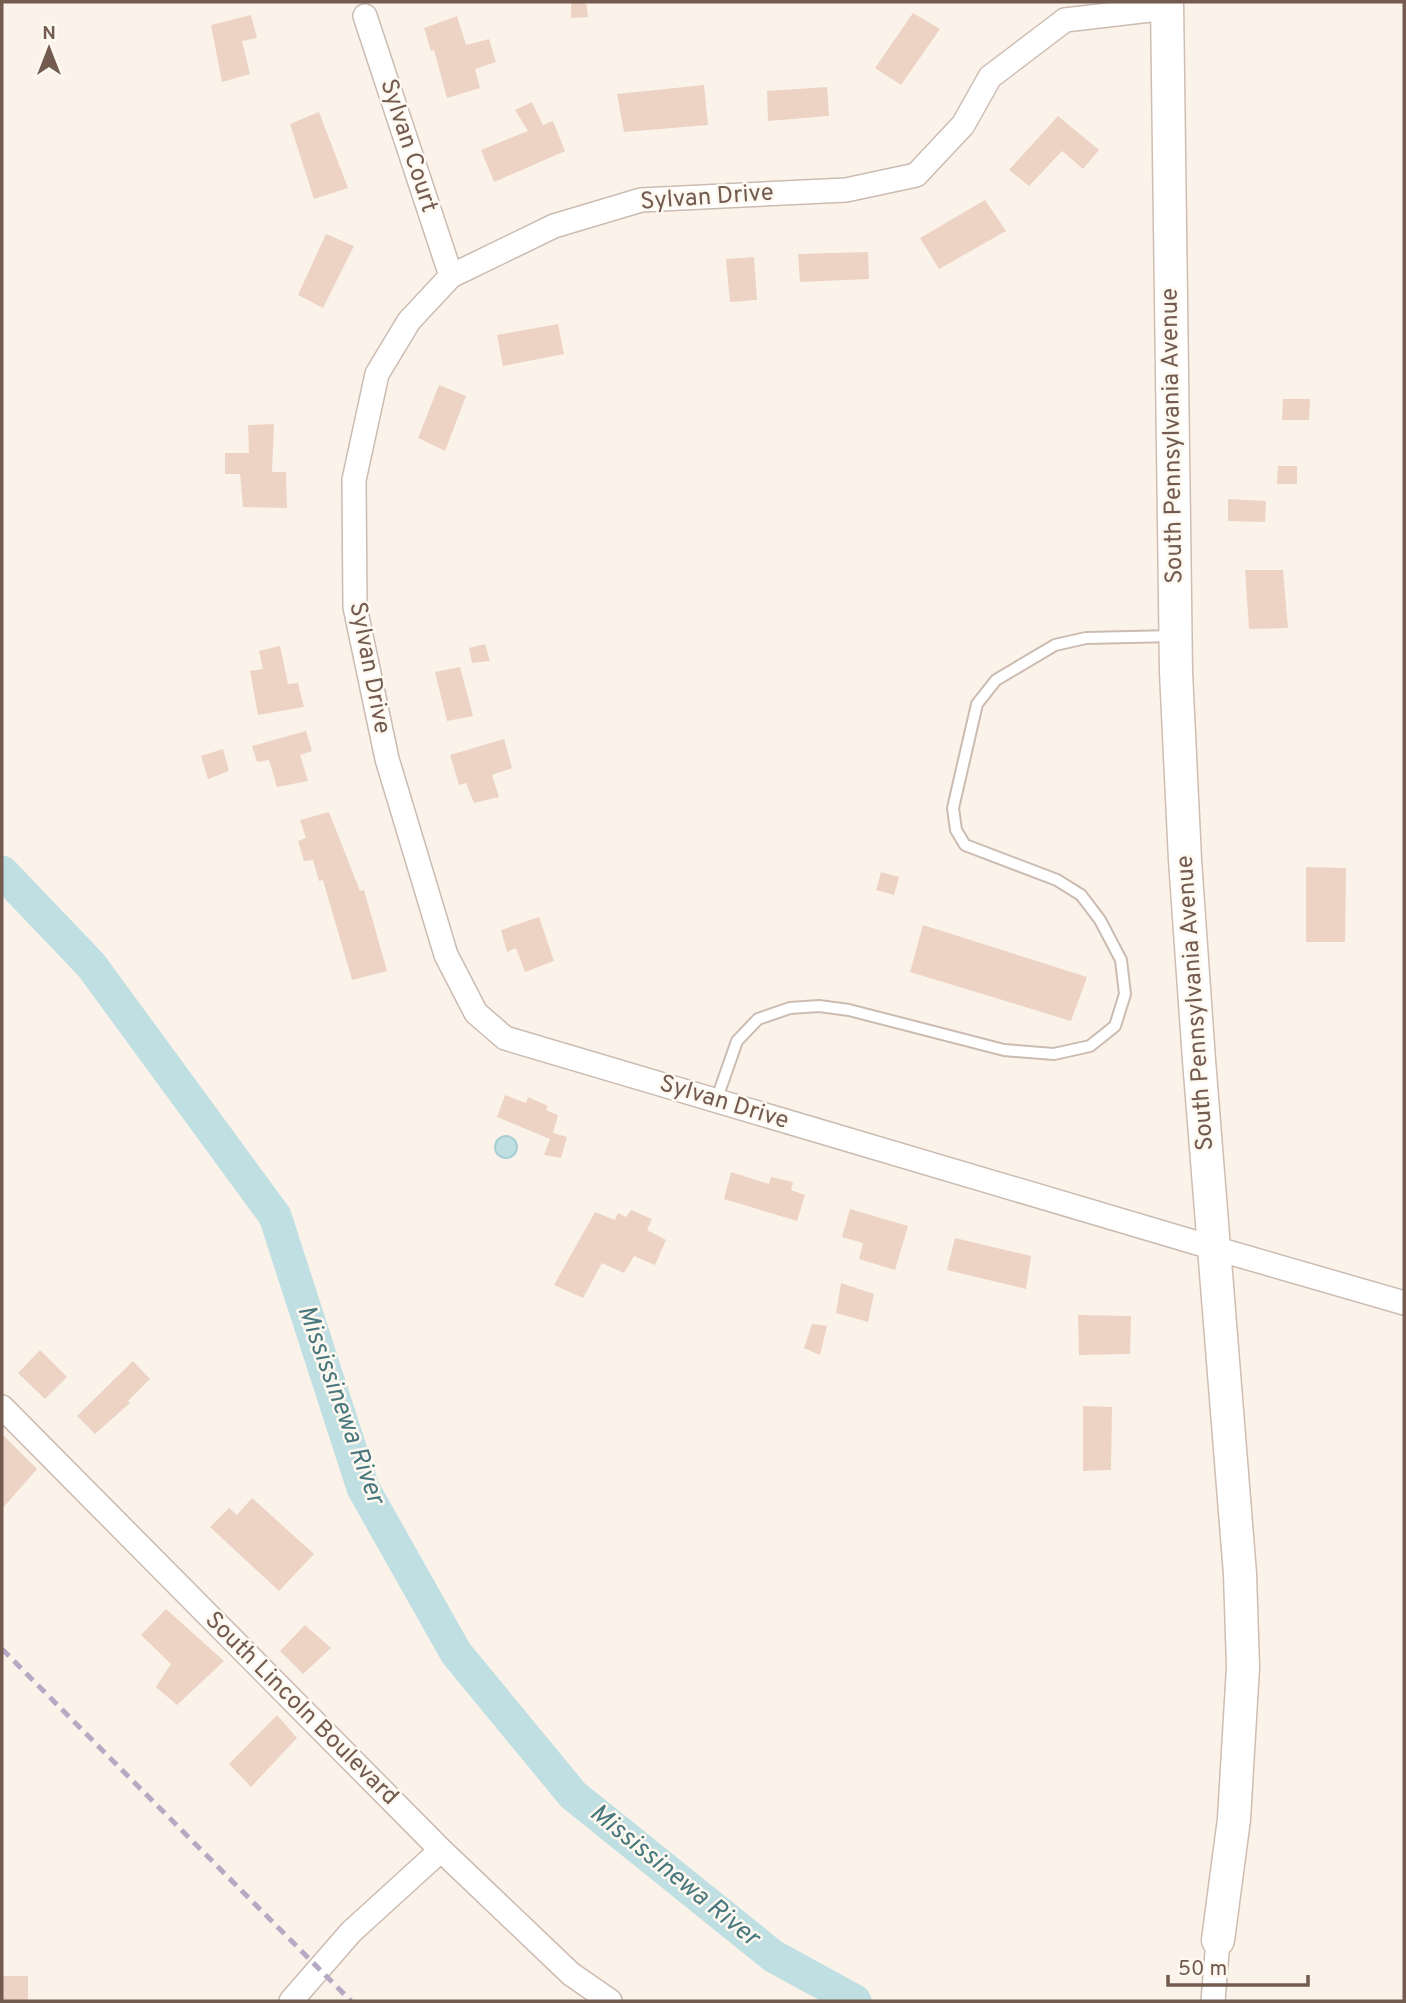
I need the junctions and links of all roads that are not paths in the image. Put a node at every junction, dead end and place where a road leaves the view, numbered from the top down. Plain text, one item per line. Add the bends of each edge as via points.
1 (1167, 5) edge
2 (365, 16) dead end
3 (451, 276) junction
4 (1175, 636) junction
5 (716, 1101) junction
6 (1214, 1248) junction
7 (1404, 1303) edge
8 (2, 1407) edge
9 (442, 1850) junction
10 (1218, 1940) joint
11 (290, 2001) edge
12 (610, 2001) edge
13 (1213, 2001) edge

1 - 3 street, Sylvan Drive via 1066,20 990,77 964,125 916,175 846,190 641,200 554,226
1 - 4 street, South Pennsylvania Avenue
2 - 3 street, Sylvan Court
3 - 5 street, Sylvan Drive via 409,321 377,374 354,480 355,607 387,759 446,955 476,1013 505,1038
4 - 5 lane via 1086,638 1055,645 996,680 977,704 953,808 956,830 965,845 1057,880 1081,895 1100,920 1121,960 1125,994 1115,1026 1090,1046 1054,1054 1004,1051 849,1010 790,1008 758,1019 737,1041
4 - 6 street, South Pennsylvania Avenue via 1185,860
5 - 6 street, Sylvan Drive
6 - 7 street, Sylvan Drive
6 - 10 street, South Pennsylvania Avenue via 1243,1667 1234,1819
8 - 9 street, South Lincoln Boulevard
9 - 11 street via 351,1932
9 - 12 street, South Lincoln Boulevard via 571,1975
10 - 13 street, South Pennsylvania Avenue

